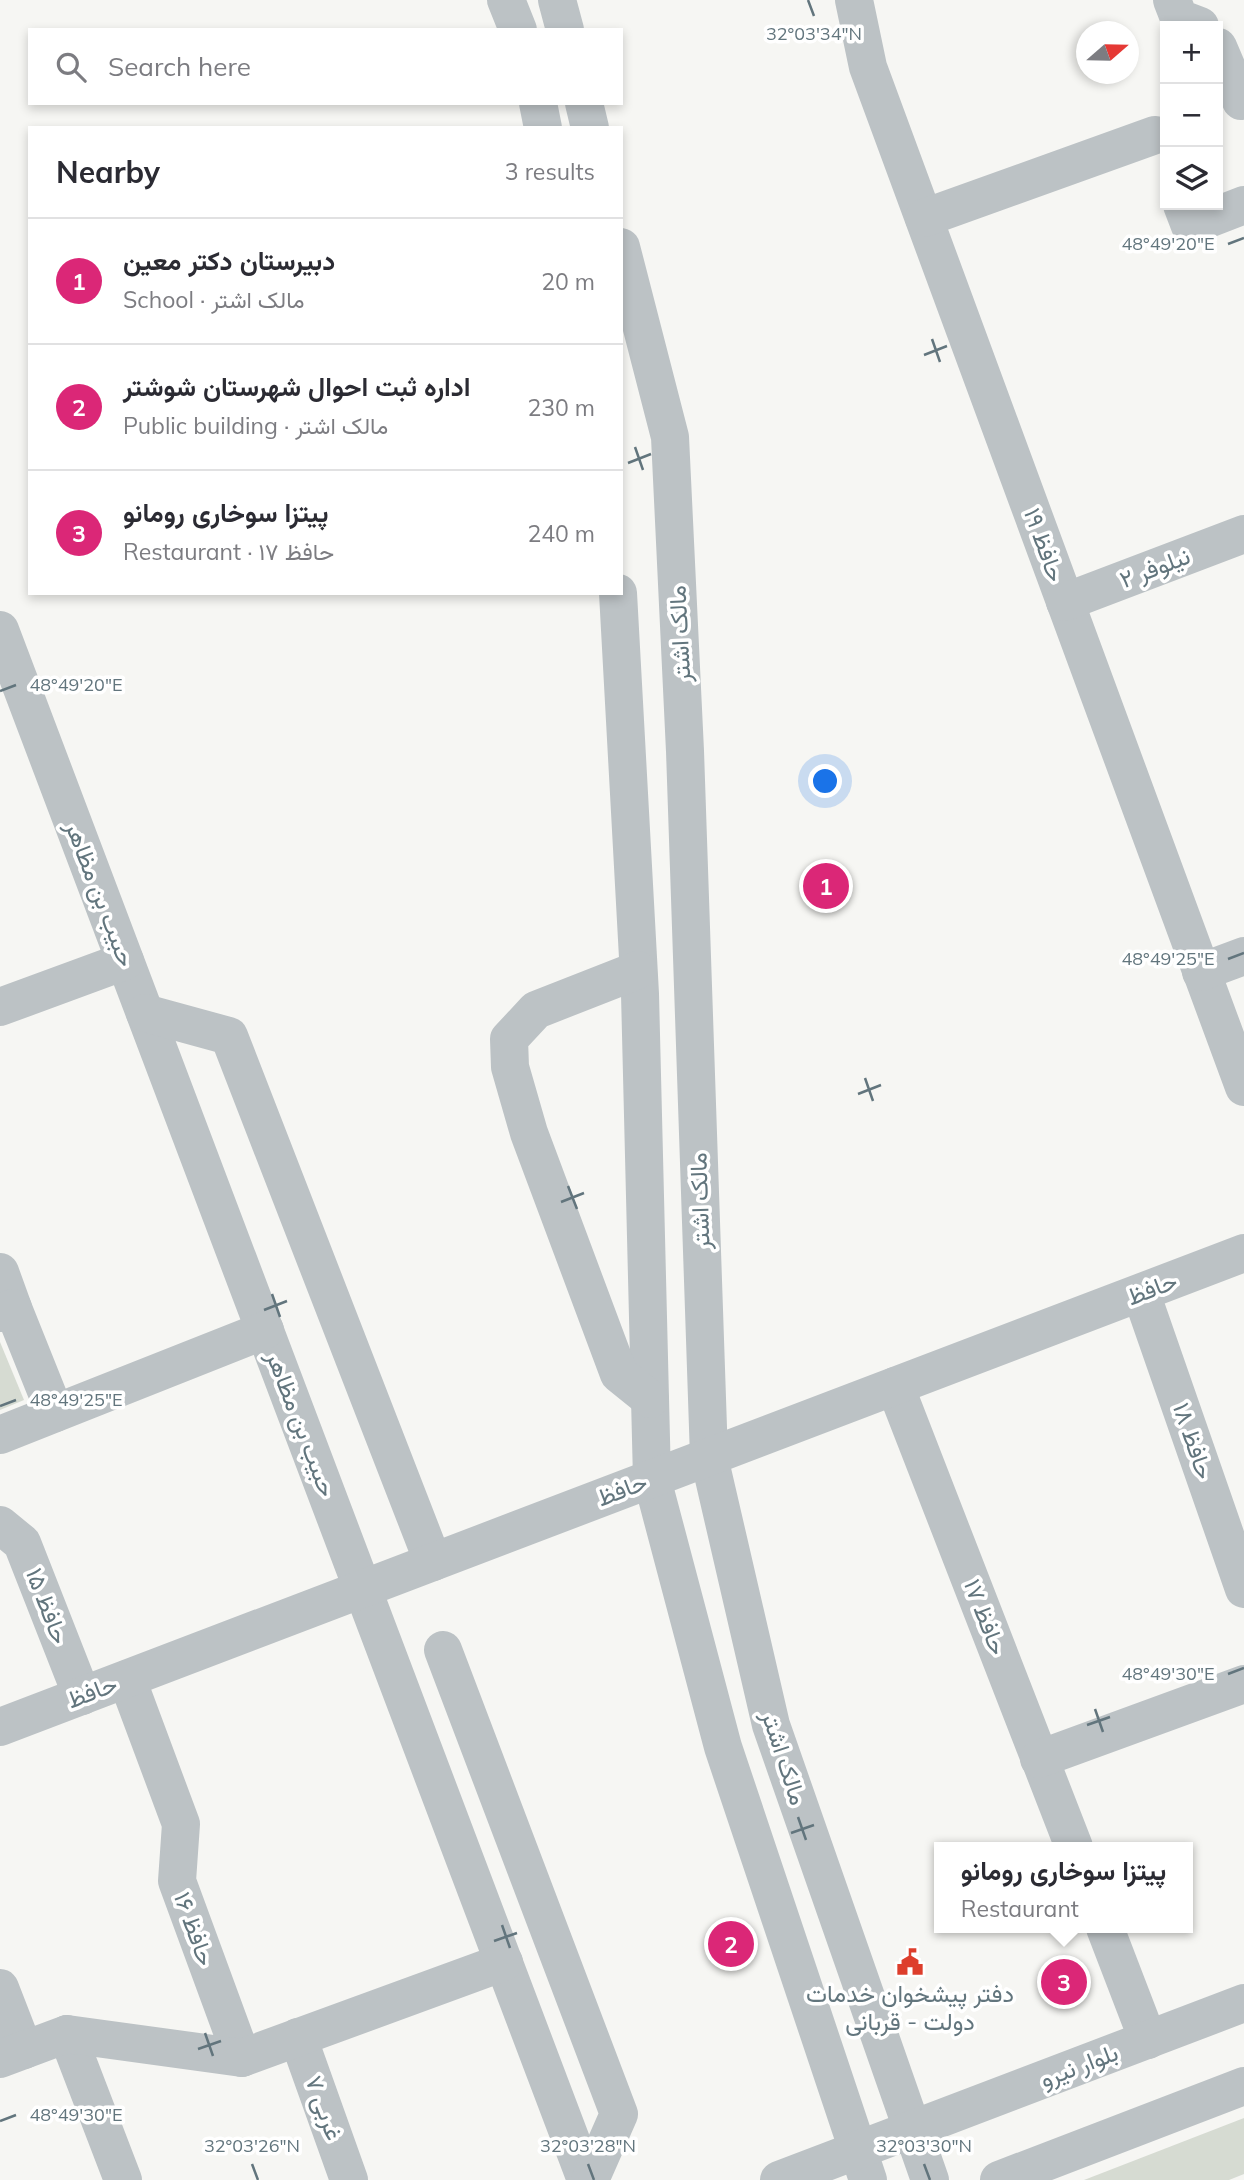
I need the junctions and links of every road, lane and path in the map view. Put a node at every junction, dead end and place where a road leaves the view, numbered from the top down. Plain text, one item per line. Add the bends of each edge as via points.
1 (506, 0) edge
2 (558, 0) edge
3 (854, 0) edge
4 (1172, 0) edge
5 (1187, 21) edge
6 (517, 28) edge
7 (565, 28) edge
8 (1223, 65) edge
9 (1234, 104) edge
10 (538, 105) edge
11 (584, 105) edge
12 (543, 126) edge
13 (590, 126) edge
14 (1160, 143) edge
15 (1244, 205) edge
16 (1186, 215) edge
17 (924, 218) junction
18 (623, 255) edge
19 (1244, 534) edge
20 (618, 595) edge
21 (1065, 602) junction
22 (0, 629) edge
23 (1244, 956) edge
24 (125, 961) junction
25 (638, 970) junction
26 (1202, 972) junction
27 (0, 1007) edge
28 (145, 1013) junction
29 (1244, 1087) edge
30 (1244, 1253) edge
31 (0, 1272) edge
32 (1141, 1293) junction
33 (7, 1310) edge
34 (265, 1330) junction
35 (895, 1386) junction
36 (650, 1399) junction
37 (55, 1413) junction
38 (0, 1435) edge
39 (709, 1457) junction
40 (652, 1479) junction
41 (0, 1525) edge
42 (433, 1562) junction
43 (1243, 1584) edge
44 (363, 1589) junction
45 (443, 1650) dead end
46 (127, 1679) junction
47 (1244, 1684) edge
48 (82, 1696) junction
49 (0, 1727) edge
50 (1039, 1759) junction
51 (1072, 1842) edge
52 (1107, 1933) edge
53 (504, 1962) junction
54 (0, 1988) edge
55 (1244, 2003) edge
56 (67, 2034) junction
57 (298, 2037) junction
58 (1148, 2040) junction
59 (12, 2055) edge
60 (242, 2057) junction
61 (1244, 2086) edge
62 (913, 2129) junction
63 (863, 2165) edge
64 (123, 2180) edge
65 (349, 2180) edge
66 (588, 2180) edge
67 (779, 2180) edge
68 (930, 2180) edge
69 (999, 2180) edge

1 - 6 street
2 - 7 street
3 - 17 street, حافظ ۱۹ via 867,67
4 - 5 street via 1179,18
8 - 9 street
10 - 12 street
11 - 13 street
14 - 17 street
15 - 16 street
17 - 21 street, حافظ ۱۹
18 - 39 street, مالک اشتر via 670,437
19 - 21 street, نیلوفر ۲
20 - 25 street
21 - 26 street, حافظ ۱۹
22 - 24 street, حبیب بن مظاهر
23 - 26 street
24 - 27 street
24 - 28 street, حبیب بن مظاهر
25 - 36 street
25 - 36 street via 536,1010 509,1039 510,1067 529,1133 619,1374
26 - 29 street, حافظ ۱۹
28 - 34 street, حبیب بن مظاهر
28 - 42 street via 229,1036
30 - 32 street, حافظ
31 - 33 street
32 - 35 street, حافظ
32 - 43 street, حافظ ۱۸
33 - 37 street
34 - 37 street
34 - 44 street, حبیب بن مظاهر
35 - 39 street, حافظ
35 - 50 street, حافظ ۱۷
36 - 40 street
37 - 38 street
39 - 40 street, حافظ
39 - 62 street, مالک اشتر via 771,1726
40 - 42 street, حافظ
40 - 63 street via 723,1747
41 - 48 street, حافظ ۱۵ via 22,1542
42 - 44 street, حافظ
44 - 46 street, حافظ
44 - 53 street, حبیب بن مظاهر
45 - 66 street via 619,2114
46 - 48 street, حافظ
46 - 60 street, حافظ ۱۶ via 181,1825 177,1881
47 - 50 street
48 - 49 street, حافظ
50 - 51 street, حافظ ۱۷
52 - 58 street
53 - 57 street
53 - 66 street, حبیب بن مظاهر
54 - 59 street
55 - 58 street, بلوار نیرو
56 - 59 street
56 - 60 street
56 - 64 street
57 - 60 street
57 - 65 street, ۷ غربی
58 - 62 street, بلوار نیرو
61 - 69 street
62 - 63 street, بلوار نیرو
62 - 68 street, مالک اشتر
63 - 67 street, بلوار نیرو

